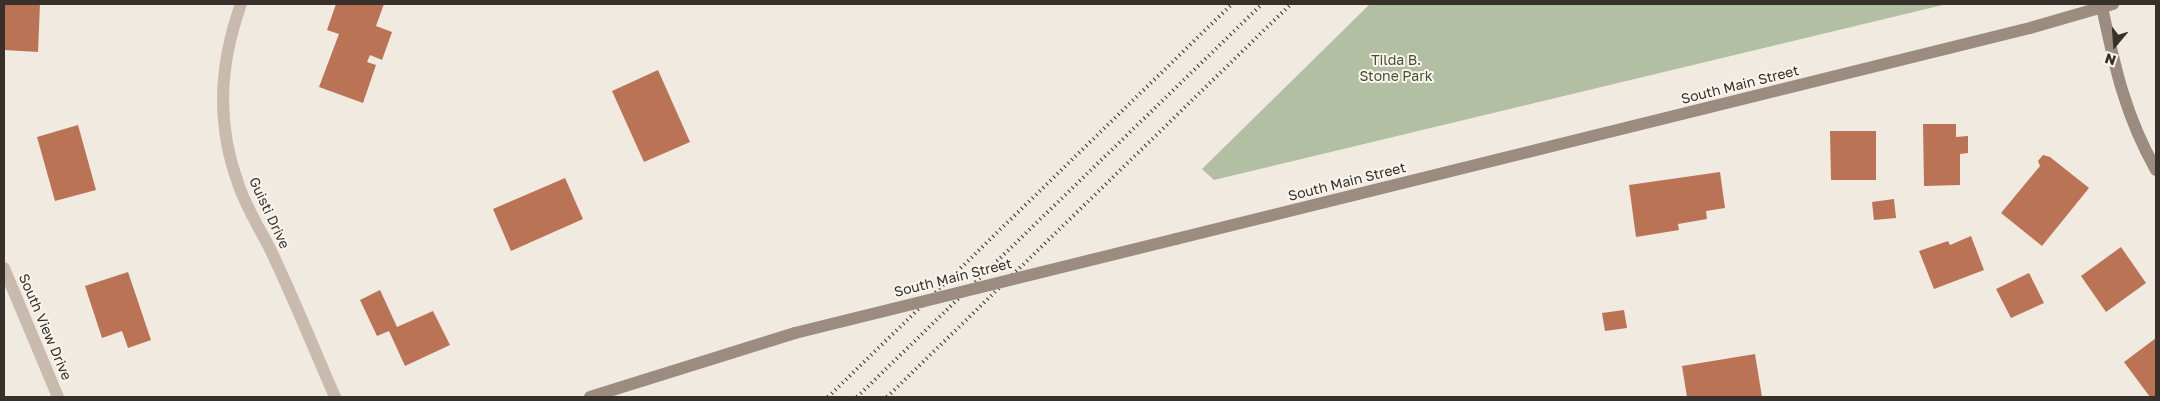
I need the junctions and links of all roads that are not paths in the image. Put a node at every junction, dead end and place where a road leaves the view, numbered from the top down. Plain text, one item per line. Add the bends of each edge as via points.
1 (241, 4) edge
2 (2107, 5) edge
3 (2156, 170) edge
4 (4, 268) edge
5 (58, 397) edge
6 (335, 397) edge
7 (590, 397) edge

1 - 6 street, Guisti Drive via 228,48 222,97 226,140 239,186
2 - 3 main road via 2118,80 2130,118
2 - 7 main road, South Main Street, bridge via 2012,33 794,332
4 - 5 street, South View Drive

